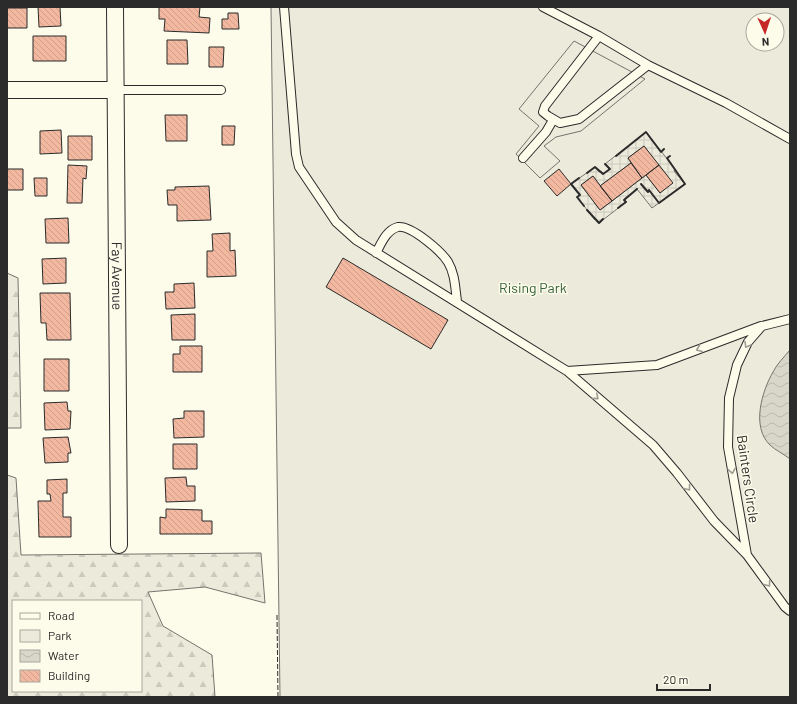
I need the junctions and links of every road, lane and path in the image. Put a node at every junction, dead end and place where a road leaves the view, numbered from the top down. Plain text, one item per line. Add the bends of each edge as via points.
1 (115, 7) edge
2 (284, 7) edge
3 (543, 7) edge
4 (599, 36) junction
5 (648, 65) junction
6 (7, 90) edge
7 (114, 90) junction
8 (221, 90) dead end
9 (554, 120) junction
10 (790, 139) edge
11 (523, 158) dead end
12 (376, 253) junction
13 (457, 301) junction
14 (790, 319) edge
15 (762, 326) junction
16 (567, 371) junction
17 (119, 545) dead end
18 (747, 555) junction
19 (790, 611) edge

1 - 7 street, Fay Avenue
2 - 12 lane via 292,122 299,167 336,222
3 - 4 lane
4 - 5 lane
4 - 9 lane via 545,106 543,112
5 - 9 lane via 579,119 560,122
5 - 10 lane via 726,103
6 - 7 street
7 - 8 lane
7 - 17 street, Fay Avenue
9 - 11 lane
12 - 13 lane
12 - 13 lane via 388,233 398,227 407,229 441,252 448,262 454,277
13 - 16 lane
14 - 15 lane
15 -> 16 lane via 657,365
15 -> 18 lane, Bainters Circle via 748,342 737,365 729,398 728,447
16 -> 18 lane via 653,445 714,521
18 -> 19 lane, Bainters Circle

